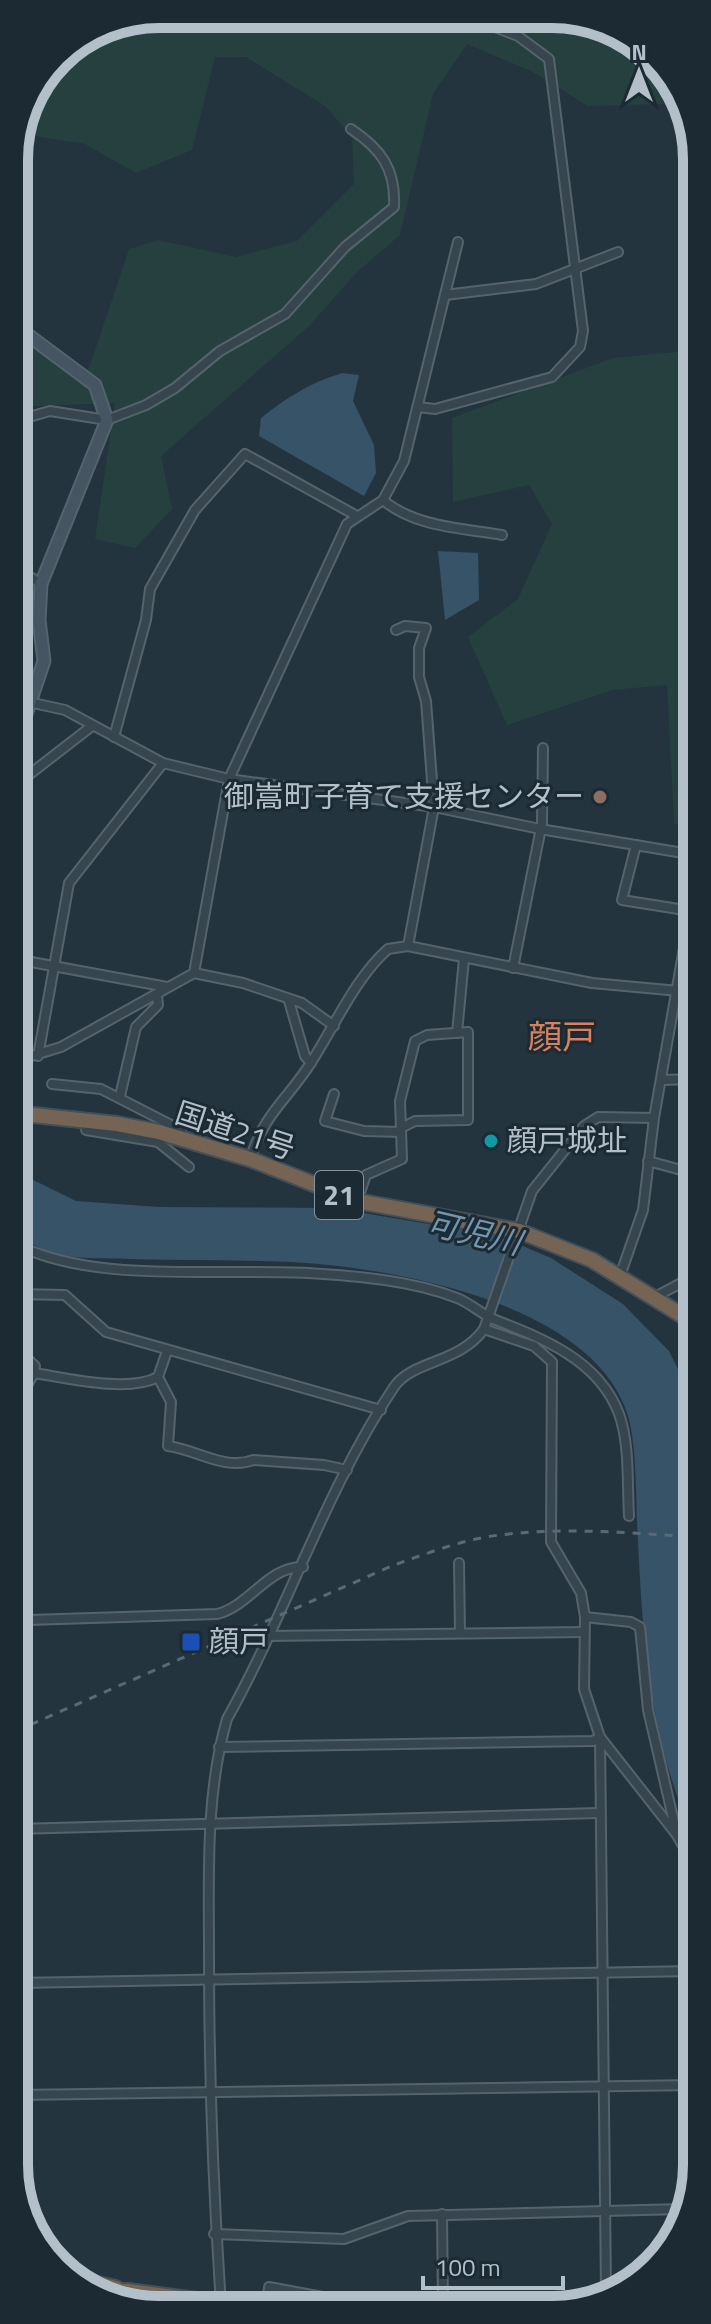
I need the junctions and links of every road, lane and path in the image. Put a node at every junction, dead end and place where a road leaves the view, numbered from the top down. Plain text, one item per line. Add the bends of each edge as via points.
1 (497, 28) edge
2 (351, 129) dead end
3 (458, 242) dead end
4 (618, 252) dead end
5 (574, 268) junction
6 (445, 295) junction
7 (28, 335) edge
8 (418, 407) junction
9 (28, 417) edge
10 (107, 420) junction
11 (383, 500) junction
12 (357, 516) junction
13 (502, 535) dead end
14 (28, 576) edge
15 (41, 584) junction
16 (396, 630) dead end
17 (29, 701) junction
18 (28, 706) edge
19 (92, 726) junction
20 (114, 737) junction
21 (543, 748) dead end
22 (163, 763) junction
23 (28, 778) edge
24 (229, 779) junction
25 (434, 807) junction
26 (540, 829) junction
27 (636, 845) junction
28 (683, 853) edge
29 (683, 910) edge
30 (408, 946) junction
31 (464, 959) junction
32 (28, 961) edge
33 (683, 964) edge
34 (53, 965) junction
35 (513, 968) junction
36 (194, 973) junction
37 (167, 987) junction
38 (679, 991) junction
39 (157, 994) junction
40 (289, 1001) junction
41 (334, 1026) junction
42 (457, 1033) junction
43 (38, 1056) junction
44 (28, 1058) edge
45 (311, 1063) junction
46 (683, 1079) edge
47 (662, 1080) junction
48 (52, 1084) dead end
49 (334, 1094) dead end
50 (120, 1096) junction
51 (28, 1114) edge
52 (654, 1118) junction
53 (86, 1130) dead end
54 (401, 1130) junction
55 (158, 1137) junction
56 (180, 1137) junction
57 (250, 1159) junction
58 (648, 1161) junction
59 (189, 1167) dead end
60 (683, 1170) edge
61 (357, 1201) junction
62 (517, 1235) junction
63 (28, 1249) edge
64 (620, 1276) junction
65 (683, 1284) edge
66 (28, 1294) edge
67 (657, 1301) junction
68 (683, 1316) edge
69 (488, 1317) junction
70 (484, 1329) junction
71 (167, 1351) junction
72 (28, 1359) edge
73 (34, 1373) junction
74 (158, 1377) junction
75 (28, 1384) edge
76 (381, 1410) junction
77 (347, 1470) junction
78 (629, 1516) dead end
79 (459, 1563) dead end
80 (303, 1567) junction
81 (585, 1617) junction
82 (28, 1620) edge
83 (584, 1632) junction
84 (460, 1633) junction
85 (267, 1636) junction
86 (600, 1737) junction
87 (219, 1747) junction
88 (599, 1813) junction
89 (211, 1826) junction
90 (28, 1829) edge
91 (677, 1835) junction
92 (683, 1846) edge
93 (683, 1971) edge
94 (601, 1973) junction
95 (209, 1981) junction
96 (28, 1983) edge
97 (683, 2085) edge
98 (603, 2087) junction
99 (209, 2093) junction
100 (28, 2095) edge
101 (675, 2209) edge
102 (604, 2210) junction
103 (442, 2214) junction
104 (214, 2234) junction
105 (606, 2284) edge
106 (119, 2289) edge
107 (128, 2291) joint
108 (161, 2296) edge
109 (220, 2296) edge
110 (268, 2296) edge
111 (310, 2296) edge
112 (443, 2296) edge

1 - 5 street via 549,59
2 - 10 street via 383,155 394,180 394,207 345,247 276,321 220,351 146,405
3 - 6 street
4 - 5 street
5 - 6 street via 536,284
5 - 8 street via 583,331 580,347 558,373 435,409
6 - 8 street
7 - 10 street via 95,385
8 - 11 street via 404,461
9 - 10 street via 50,411
10 - 15 street
11 - 12 street
11 - 13 street via 398,512 432,524
12 - 20 street via 245,454 195,510 150,589
12 - 24 street via 328,559
14 - 15 street
15 - 17 street via 44,661
16 - 25 street via 426,628 419,648 419,677 426,701
17 - 18 street
17 - 19 street via 65,710
19 - 20 street
19 - 23 street
20 - 22 street
21 - 26 street
22 - 24 street
22 - 34 street via 69,883
24 - 25 street
24 - 36 street
25 - 26 street
25 - 30 street
26 - 27 street
26 - 35 street
27 - 28 street
27 - 29 street via 622,900
30 - 31 street
30 - 41 street via 381,955
31 - 35 street
31 - 42 street
32 - 34 street
33 - 38 street
34 - 37 street
34 - 43 street
35 - 38 street via 592,983
36 - 37 street
36 - 40 street
37 - 39 street
38 - 47 street
39 - 43 street
39 - 50 street via 158,1005 136,1027
40 - 41 street via 302,1003
40 - 45 street
41 - 45 street
42 - 54 street via 415,1041 400,1101
42 - 54 street via 468,1032 468,1120 415,1121
43 - 44 street
45 - 57 street via 272,1110
46 - 47 street
47 - 52 street
48 - 50 street
49 - 54 street via 325,1121 364,1131
50 - 56 street via 181,1130
51 - 55 highway, 国道21号 / 21 via 117,1124
52 - 58 street
52 - 62 street via 598,1117 584,1126 532,1191
53 - 55 street
54 - 61 street via 402,1159 366,1175
55 - 56 highway, 国道21号 / 21
55 - 59 street
56 - 57 highway, 国道21号 / 21
57 - 61 highway, 国道21号 / 21
58 - 60 street
58 - 64 street via 643,1210
61 - 62 highway, 国道21号 / 21
62 - 64 highway, 国道21号 / 21 via 564,1247
62 - 69 street
63 - 69 street via 60,1264 307,1273 384,1282 459,1298
64 - 67 highway, 国道21号 / 21
65 - 67 street
66 - 71 street via 65,1295 106,1332
67 - 68 highway, 国道21号 / 21
69 - 70 street
69 - 78 street via 565,1351 613,1401 621,1423
70 - 76 street via 473,1345 396,1384
70 - 81 street via 534,1346 552,1362 551,1542 581,1593
71 - 74 street
71 - 76 street
72 - 73 street
73 - 74 street via 103,1383
73 - 75 street
74 - 77 street via 171,1402 168,1446 243,1464 253,1460
76 - 77 street
77 - 80 street
79 - 84 street
80 - 82 street via 290,1567 239,1605 217,1614
80 - 85 street
81 - 83 street
81 - 91 street via 640,1627 648,1710
83 - 84 street
83 - 86 street via 584,1689
84 - 85 street
85 - 87 street
86 - 87 street
86 - 88 street
86 - 91 street
87 - 89 street
88 - 89 street
88 - 94 street
89 - 90 street
89 - 95 street
91 - 92 street
93 - 94 street
94 - 95 street
94 - 98 street
95 - 96 street
95 - 99 street
97 - 98 street
98 - 99 street
98 - 102 street
99 - 100 street
99 - 104 street
101 - 102 street
102 - 103 street
102 - 105 street
103 - 104 street via 408,2216 344,2239
103 - 112 street
104 - 109 street
106 - 107 highway
107 - 108 highway
110 - 111 street via 269,2287

